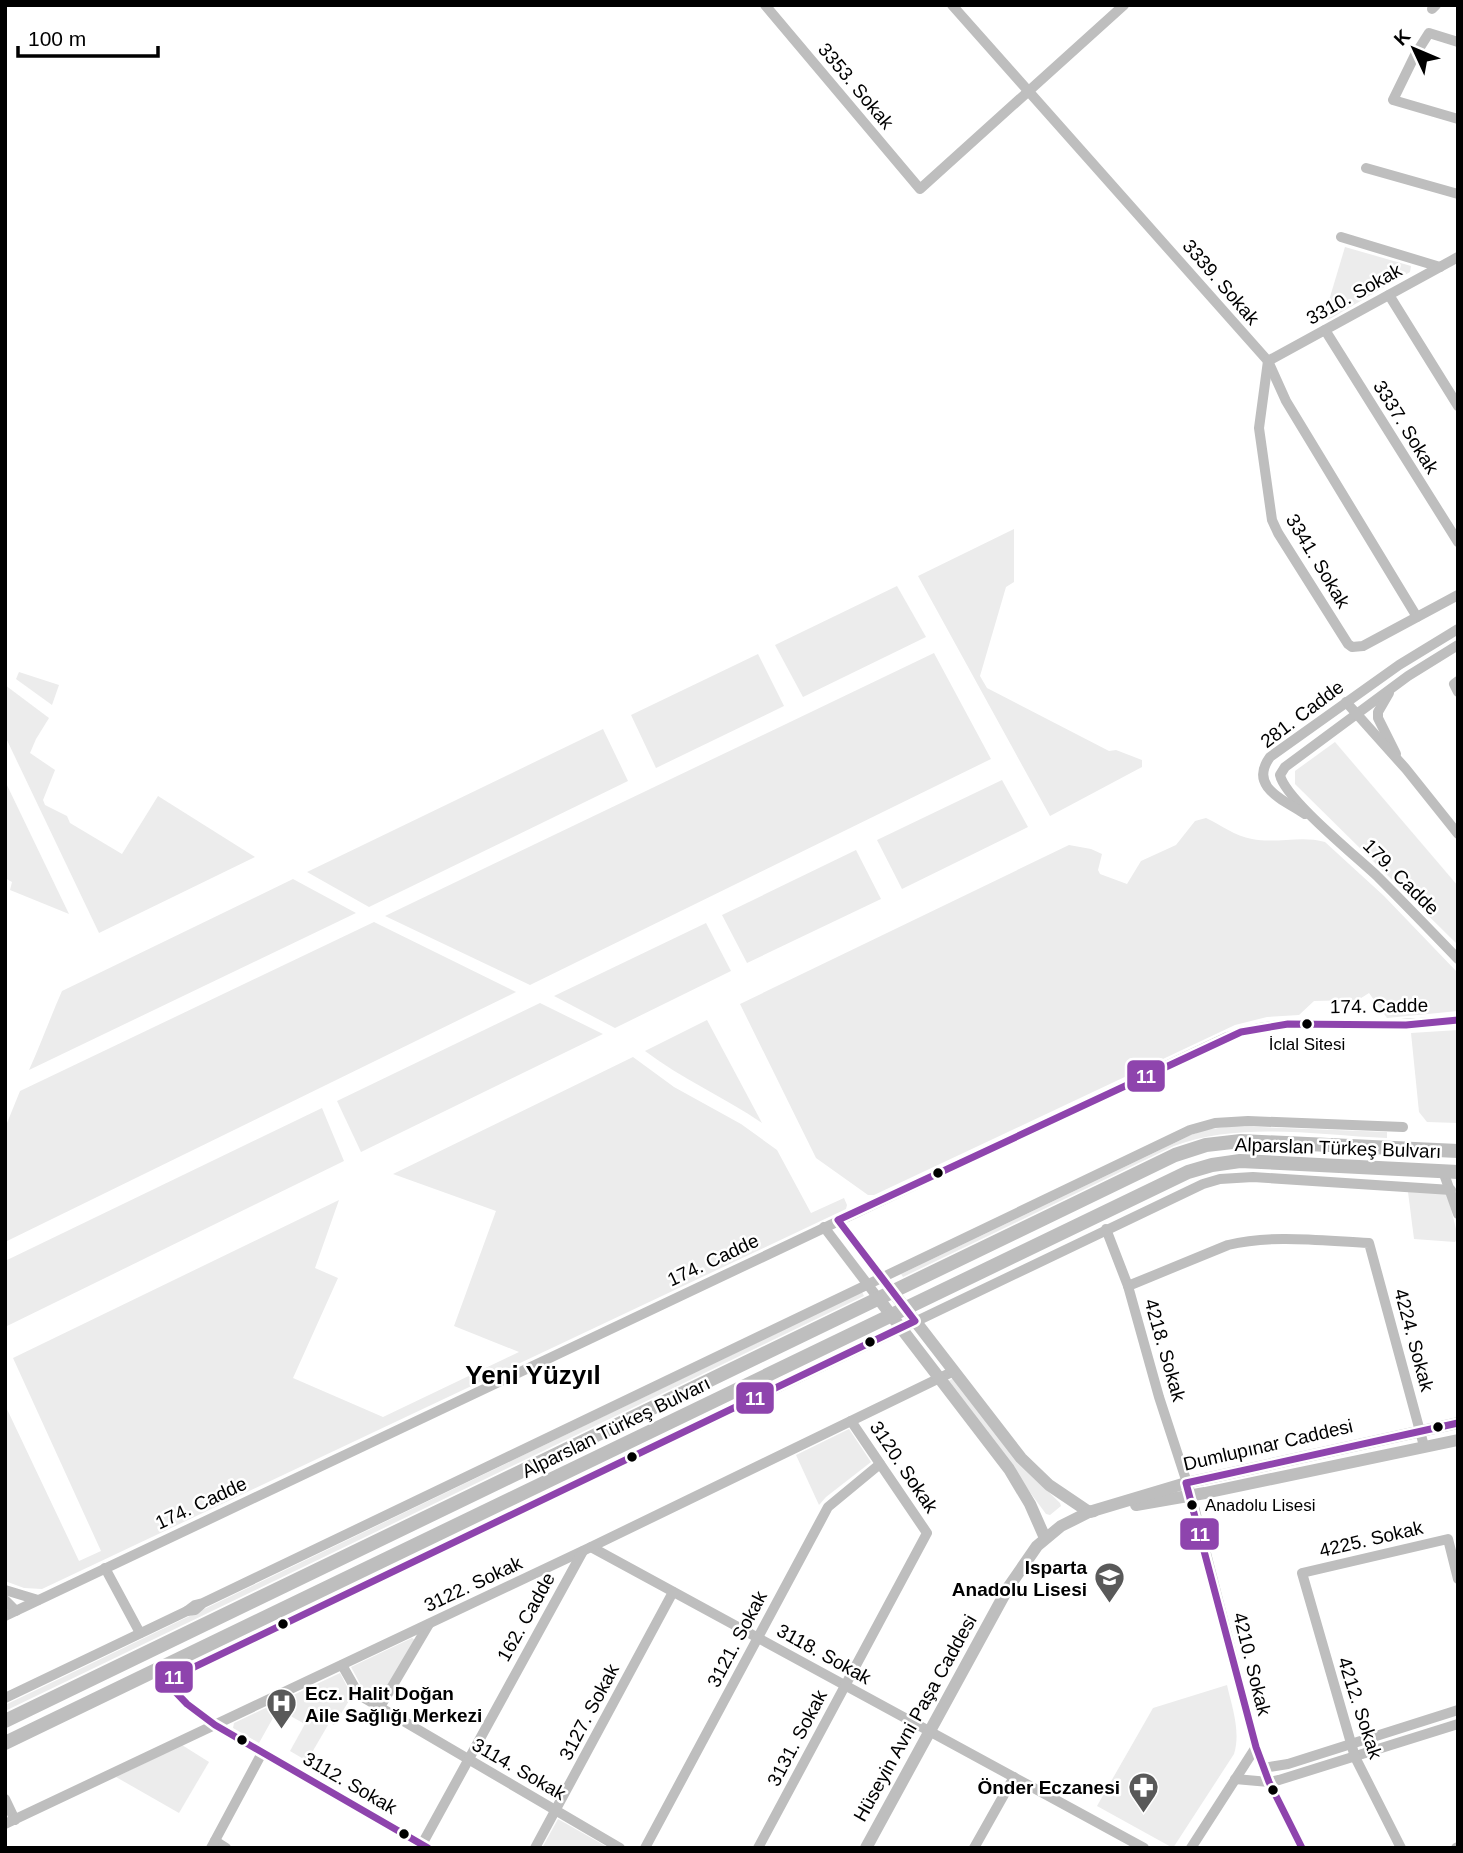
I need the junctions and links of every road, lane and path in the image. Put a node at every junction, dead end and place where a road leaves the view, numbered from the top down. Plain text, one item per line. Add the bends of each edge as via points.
1 (765, 5) edge
2 (952, 5) edge
3 (1124, 5) edge
4 (1458, 42) edge
5 (1029, 91) junction
6 (1458, 119) edge
7 (1366, 168) dead end
8 (1458, 194) edge
9 (1341, 237) dead end
10 (1456, 261) edge
11 (1440, 267) junction
12 (1389, 295) junction
13 (1325, 330) junction
14 (1268, 361) junction
15 (1458, 406) edge
16 (1458, 542) edge
17 (1458, 594) edge
18 (1417, 617) junction
19 (1458, 629) edge
20 (1458, 645) edge
21 (1392, 688) junction
22 (1346, 702) junction
23 (1357, 715) junction
24 (1406, 769) junction
25 (1317, 822) junction
26 (1458, 834) edge
27 (1458, 959) edge
28 (1458, 1020) edge
29 (1403, 1128) dead end
30 (1458, 1151) edge
31 (1450, 1172) edge
32 (1451, 1190) junction
33 (1458, 1214) edge
34 (838, 1220) junction
35 (824, 1227) junction
36 (1106, 1229) junction
37 (882, 1277) junction
38 (867, 1284) junction
39 (1128, 1286) junction
40 (892, 1291) junction
41 (878, 1298) junction
42 (905, 1308) junction
43 (891, 1315) junction
44 (915, 1321) junction
45 (901, 1328) junction
46 (954, 1371) junction
47 (939, 1378) junction
48 (851, 1420) junction
49 (1458, 1423) edge
50 (1420, 1431) junction
51 (1458, 1440) edge
52 (1424, 1446) junction
53 (880, 1464) junction
54 (1189, 1489) junction
55 (1090, 1512) junction
56 (927, 1533) joint
57 (1045, 1538) junction
58 (587, 1549) junction
59 (105, 1568) junction
60 (1303, 1573) joint
61 (1458, 1578) edge
62 (5, 1590) edge
63 (673, 1592) junction
64 (5, 1600) edge
65 (39, 1600) junction
66 (16, 1611) junction
67 (5, 1616) edge
68 (429, 1624) junction
69 (140, 1633) junction
70 (757, 1638) junction
71 (342, 1665) junction
72 (160, 1676) junction
73 (845, 1686) junction
74 (5, 1698) edge
75 (380, 1707) junction
76 (1458, 1710) edge
77 (5, 1721) edge
78 (1458, 1724) edge
79 (215, 1725) junction
80 (929, 1731) junction
81 (5, 1743) edge
82 (1350, 1744) junction
83 (1256, 1747) junction
84 (262, 1753) junction
85 (1355, 1757) junction
86 (468, 1760) junction
87 (1263, 1769) junction
88 (1014, 1777) junction
89 (1235, 1779) junction
90 (1269, 1782) junction
91 (5, 1799) edge
92 (555, 1811) junction
93 (10, 1822) edge
94 (213, 1844) edge
95 (423, 1847) edge
96 (226, 1848) edge
97 (535, 1848) edge
98 (620, 1848) edge
99 (645, 1848) edge
100 (758, 1848) edge
101 (866, 1848) edge
102 (974, 1848) edge
103 (1144, 1848) edge
104 (1191, 1848) edge
105 (1302, 1848) edge
106 (1401, 1848) edge

1 - 5 street, 3353. Sokak via 920,189
2 - 5 street, 3339. Sokak
3 - 5 street
4 - 6 street via 1429,33 1393,100
5 - 14 street, 3339. Sokak
7 - 8 street
9 - 11 street
10 - 11 street, 3310. Sokak
11 - 12 street, 3310. Sokak
12 - 13 street, 3310. Sokak
12 - 15 street
13 - 14 street, 3310. Sokak
13 - 16 street, 3337. Sokak
14 - 18 street, 3339. Sokak via 1286,401
14 - 18 street, 3341. Sokak via 1259,428 1272,520 1352,647 1363,646
17 - 18 street
19 - 22 street, 281. Cadde
20 - 21 street, 281. Cadde
21 - 23 street, 281. Cadde
21 - 24 street via 1378,718
22 - 23 street
22 - 25 street, 281. Cadde via 1273,753 1263,769 1267,788
23 - 24 street
23 - 25 street, 281. Cadde via 1281,772 1283,784
24 - 26 street
25 - 27 street, 179. Cadde
28 - 34 street, 174. Cadde via 1406,1025 1288,1024 1241,1032
29 - 37 street via 1248,1121 1200,1127
30 - 40 highway, Alparslan Türkeş Bulvarı via 1250,1141 1206,1145 1162,1161
31 - 32 street
31 - 42 highway, Alparslan Türkeş Bulvarı via 1240,1161 1212,1165 1172,1179
32 - 33 street
32 - 36 street via 1237,1177 1185,1191
34 - 35 street, 174. Cadde
34 - 37 street
35 - 38 street
35 - 59 street, 174. Cadde
36 - 39 street, 4218. Sokak
36 - 44 street
37 - 38 street
37 - 40 street
38 - 41 street
38 - 69 street
39 - 50 street, 4224. Sokak via 1245,1241 1369,1243
39 - 54 street, 4218. Sokak
40 - 41 highway, Alparslan Türkeş Bulvarı
40 - 42 main road
41 - 43 main road
41 - 77 highway, Alparslan Türkeş Bulvarı
42 - 43 highway, Alparslan Türkeş Bulvarı
42 - 44 main road
43 - 45 main road
43 - 72 highway, Alparslan Türkeş Bulvarı
44 - 45 street
44 - 46 main road
45 - 47 main road
45 - 72 street
46 - 47 street, 3122. Sokak
46 - 55 main road via 1032,1470
47 - 48 street, 3122. Sokak
47 - 57 main road via 1009,1469
48 - 53 street, 3120. Sokak
48 - 58 street, 3122. Sokak
49 - 50 main road, Dumlupınar Caddesi
50 - 52 street, 4224. Sokak
50 - 54 main road, Dumlupınar Caddesi
51 - 52 main road, Dumlupınar Caddesi
52 - 54 main road, Dumlupınar Caddesi
53 - 56 street, 3120. Sokak
53 - 70 street, 3121. Sokak via 828,1507
54 - 55 main road, Dumlupınar Caddesi
54 - 83 street, 4210. Sokak
55 - 57 main road, Dumlupınar Caddesi
56 - 73 street, 3131. Sokak
57 - 80 main road, Hüseyin Avni Paşa Caddesi via 1008,1588
58 - 63 street, 3118. Sokak
58 - 68 street, 3122. Sokak
58 - 86 street, 162. Cadde
59 - 65 street, 174. Cadde
59 - 69 street
60 - 61 street, 4225. Sokak via 1448,1539
60 - 82 street, 4212. Sokak
62 - 65 street
63 - 70 street, 3118. Sokak
63 - 92 street, 3127. Sokak
64 - 66 street
65 - 66 street, 174. Cadde
66 - 67 street, 174. Cadde
68 - 71 street, 3122. Sokak
68 - 75 street
69 - 74 street
70 - 73 street, 3118. Sokak
70 - 99 street, 3121. Sokak
71 - 75 street, 3114. Sokak via 359,1695
71 - 79 street, 3122. Sokak
72 - 79 street, 3112. Sokak
72 - 81 highway, Alparslan Türkeş Bulvarı
73 - 80 street, 3118. Sokak
73 - 100 street, 3131. Sokak
75 - 86 street, 3114. Sokak
76 - 82 street
78 - 85 street
79 - 84 street, 3112. Sokak
79 - 93 street, 3122. Sokak
80 - 88 street, 3118. Sokak
80 - 101 main road, Hüseyin Avni Paşa Caddesi
82 - 85 street, 4212. Sokak
82 - 87 street
83 - 87 street, 4210. Sokak
83 - 89 street
84 - 94 street
84 - 95 street, 3112. Sokak
85 - 90 street
85 - 106 street, 4212. Sokak
86 - 92 street, 3114. Sokak
86 - 95 street, 162. Cadde
87 - 90 street, 4210. Sokak
88 - 102 street
88 - 103 street, 3118. Sokak
89 - 90 street
89 - 104 street
90 - 105 street, 4210. Sokak
91 - 93 street
92 - 97 street, 3127. Sokak
92 - 98 street, 3114. Sokak
94 - 96 street

